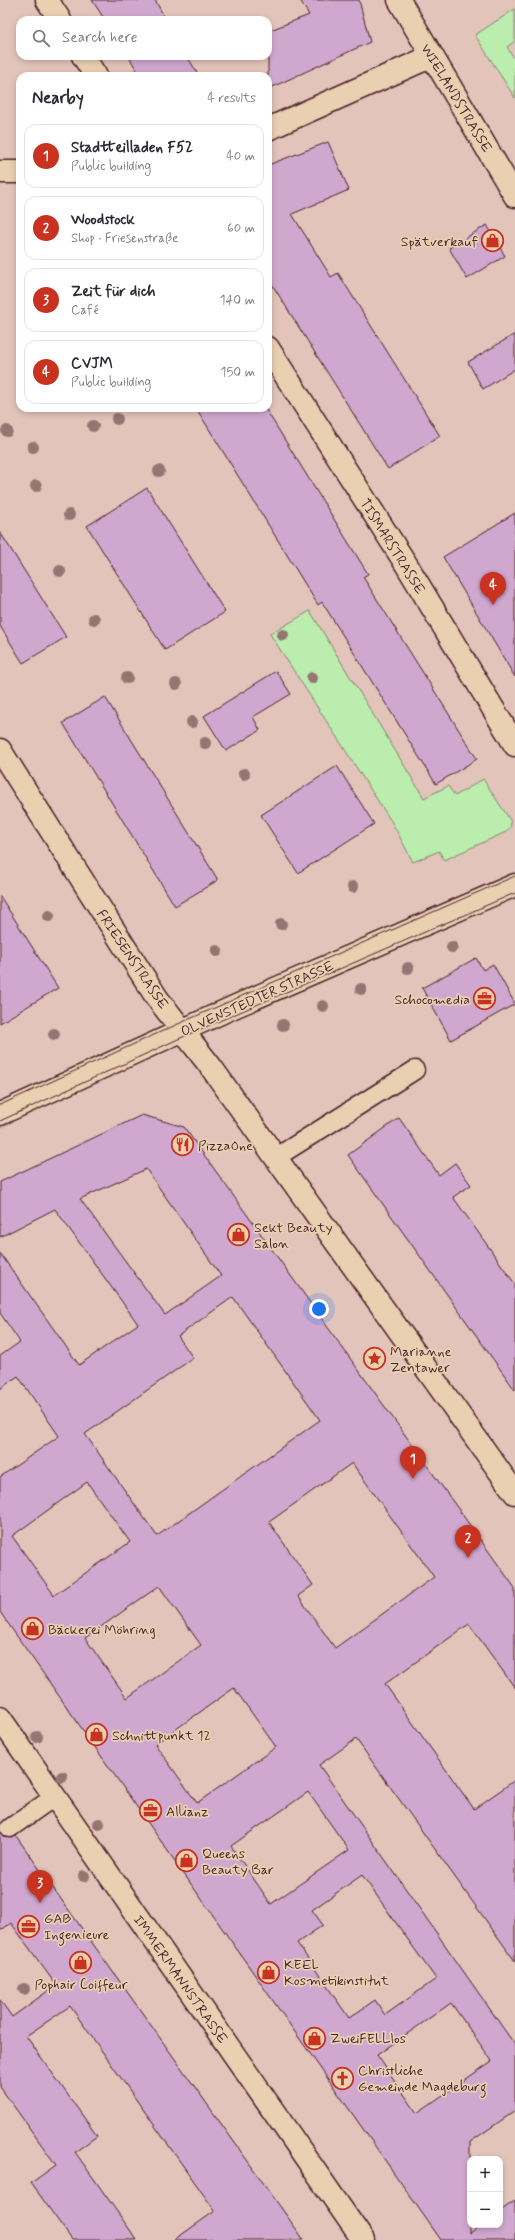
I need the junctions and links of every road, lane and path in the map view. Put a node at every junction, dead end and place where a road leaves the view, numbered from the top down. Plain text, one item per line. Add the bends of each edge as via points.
1 (47, 0) edge
2 (399, 0) edge
3 (57, 16) edge
4 (432, 56) junction
5 (86, 60) edge
6 (93, 72) edge
7 (272, 127) edge
8 (0, 172) edge
9 (16, 172) edge
10 (515, 196) edge
11 (272, 354) edge
12 (515, 745) edge
13 (0, 750) edge
14 (515, 885) edge
15 (183, 1030) junction
16 (415, 1070) dead end
17 (0, 1114) edge
18 (275, 1158) junction
19 (515, 1493) edge
20 (0, 1718) edge
21 (54, 1796) junction
22 (10, 1828) dead end
23 (363, 2240) edge

1 - 3 street
2 - 4 street, WIELANDSTRASSE
4 - 7 street
4 - 10 street, WIELANDSTRASSE
5 - 6 street
8 - 9 street
11 - 12 street, TISMARSTRASSE via 406,564
13 - 15 street, FRIESENSTRASSE via 157,998
14 - 15 street, OLVENSTEDTER STRASSE
15 - 17 street, OLVENSTEDTER STRASSE
15 - 18 street, FRIESENSTRASSE
16 - 18 lane
18 - 19 street, FRIESENSTRASSE
20 - 21 street, IMMERMANNSTRASSE
21 - 22 lane
21 - 23 street, IMMERMANNSTRASSE

